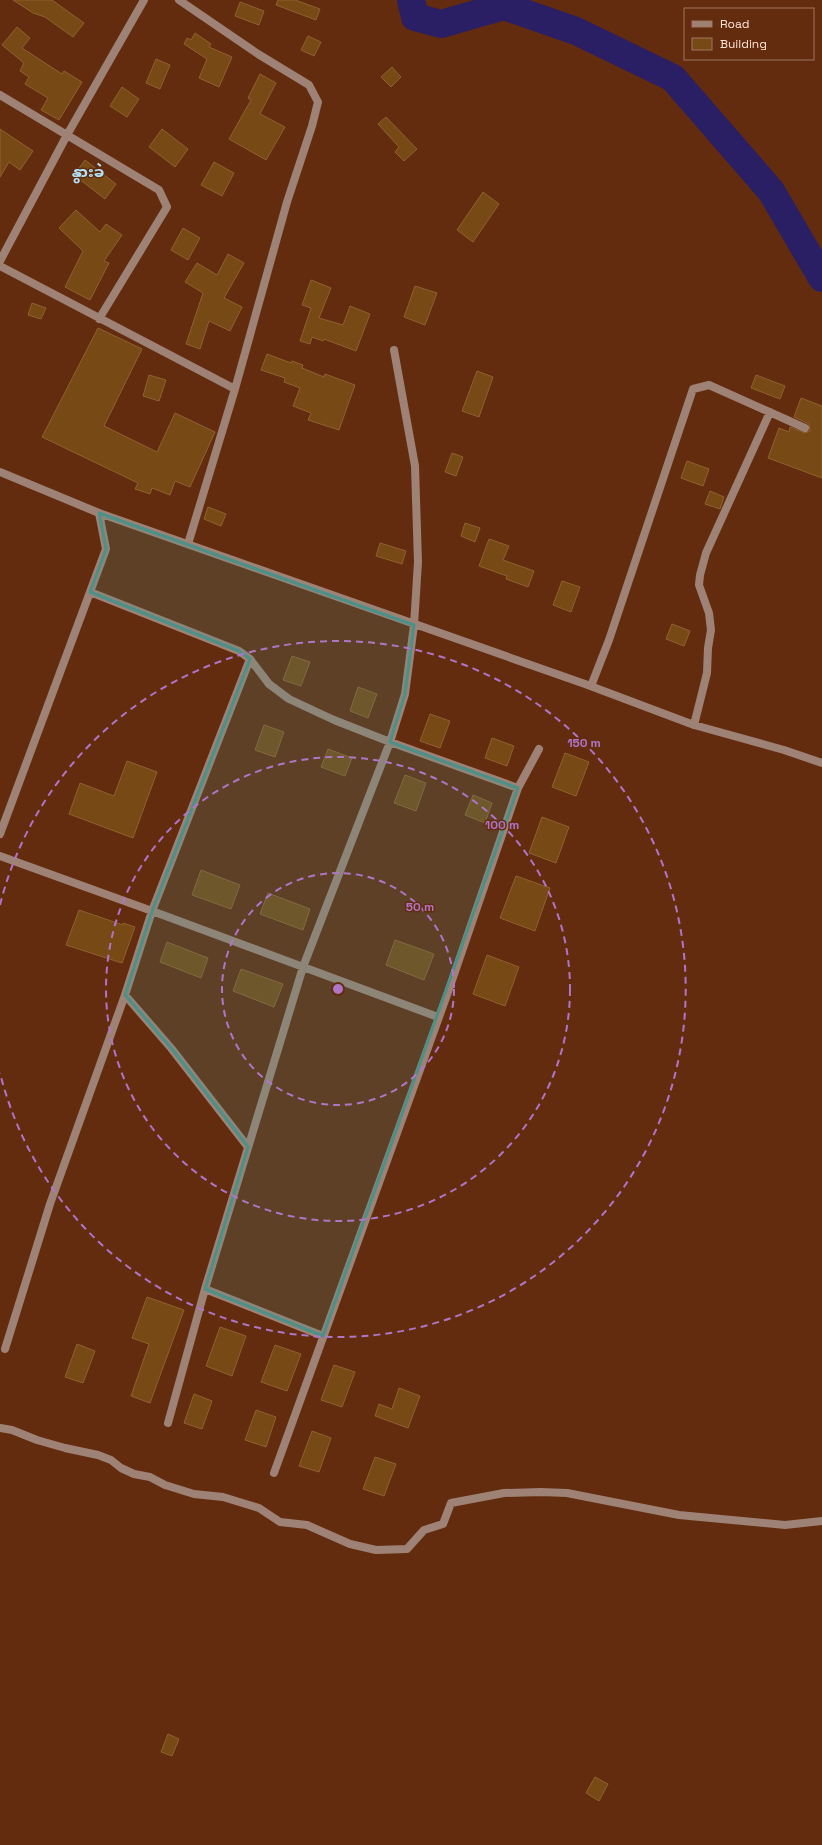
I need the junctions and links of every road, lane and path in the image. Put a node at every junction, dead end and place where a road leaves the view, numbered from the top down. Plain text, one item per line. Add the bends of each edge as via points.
1 (144, 0) edge
2 (179, 0) edge
3 (0, 95) edge
4 (67, 135) junction
5 (0, 261) edge
6 (0, 266) edge
7 (99, 319) junction
8 (394, 350) dead end
9 (235, 389) junction
10 (770, 412) junction
11 (806, 428) dead end
12 (0, 472) edge
13 (99, 513) junction
14 (188, 544) junction
15 (90, 592) junction
16 (414, 625) junction
17 (250, 659) junction
18 (591, 686) junction
19 (694, 725) junction
20 (390, 742) junction
21 (539, 749) dead end
22 (822, 763) edge
23 (518, 788) junction
24 (0, 834) edge
25 (0, 856) edge
26 (152, 911) junction
27 (303, 967) junction
28 (125, 995) junction
29 (438, 1017) junction
30 (248, 1147) junction
31 (205, 1289) junction
32 (323, 1336) junction
33 (5, 1349) dead end
34 (168, 1423) dead end
35 (0, 1428) edge
36 (274, 1473) dead end
37 (822, 1521) edge

1 - 4 street
2 - 9 street via 309,86 318,102
3 - 4 street
4 - 5 street
4 - 7 street via 159,190 167,207
6 - 7 street
7 - 9 street
8 - 16 street via 415,466 418,562
9 - 14 street
10 - 11 street
10 - 18 street via 708,385 693,389 609,640
10 - 19 street via 706,553 700,575 699,585 709,613 711,630 707,673
12 - 13 street
13 - 14 street
13 - 15 street via 106,549
14 - 16 street
15 - 17 street via 239,651
15 - 24 street
16 - 18 street
16 - 20 street via 404,694
17 - 20 street via 269,684 289,699
17 - 26 street
18 - 19 street
19 - 22 street
20 - 23 street
20 - 27 street
21 - 23 street
23 - 29 street
25 - 26 street
26 - 27 street
26 - 28 street
27 - 29 street
27 - 30 street
28 - 30 street via 171,1048
28 - 33 street via 50,1204
29 - 32 street
30 - 31 street
31 - 32 street
31 - 34 street
32 - 36 street
35 - 37 street via 65,1448 98,1455 127,1471 150,1477 165,1485 194,1494 237,1501 259,1508 280,1522 307,1525 350,1544 376,1550 408,1549 424,1530 443,1524 452,1503 504,1493 567,1493 679,1515 785,1525

